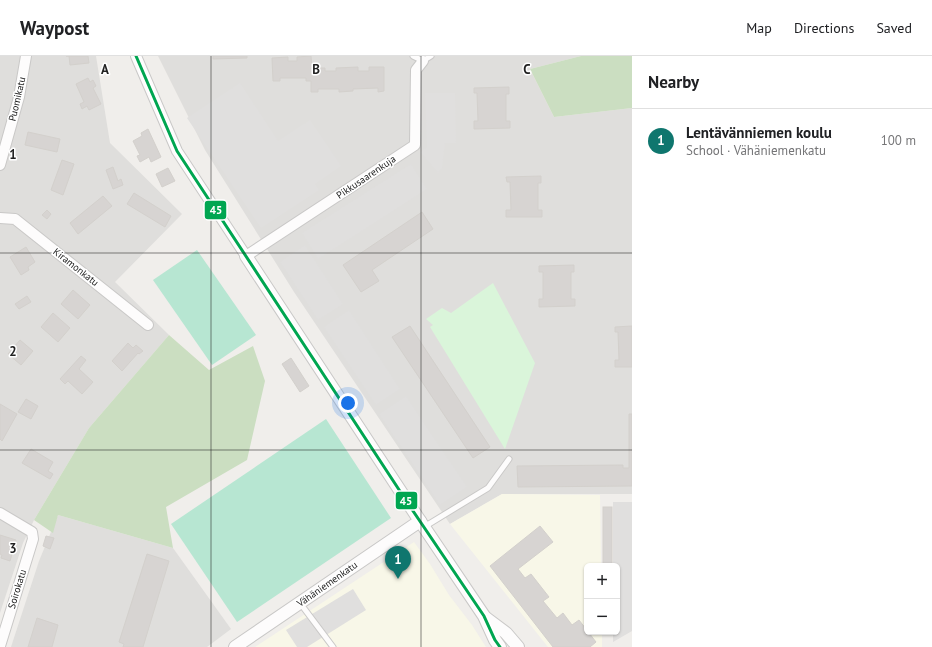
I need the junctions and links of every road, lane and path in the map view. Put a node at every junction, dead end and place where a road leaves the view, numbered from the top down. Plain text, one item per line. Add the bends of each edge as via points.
1 (26, 56) edge
2 (136, 56) edge
3 (413, 56) edge
4 (427, 59) edge
5 (0, 165) edge
6 (0, 218) edge
7 (246, 256) junction
8 (148, 325) dead end
9 (509, 459) dead end
10 (0, 513) edge
11 (422, 524) junction
12 (300, 603) junction
13 (484, 616) junction
14 (0, 646) edge
15 (235, 647) edge
16 (333, 647) edge
17 (500, 647) edge
18 (518, 647) edge

1 - 5 street, Puomikatu via 19,97
2 - 7 street via 177,151
3 - 4 lane
4 - 7 street, Pikkusaarenkuja via 416,70 415,145
6 - 8 street, Kiramonkatu via 15,219
7 - 11 street
9 - 11 lane via 488,488
10 - 14 street, Soirokatu via 32,532 33,539
11 - 12 street, Vähäniemenkatu
11 - 13 street
12 - 15 street, Vähäniemenkatu
12 - 16 lane
13 - 17 street
13 - 18 street via 506,633

